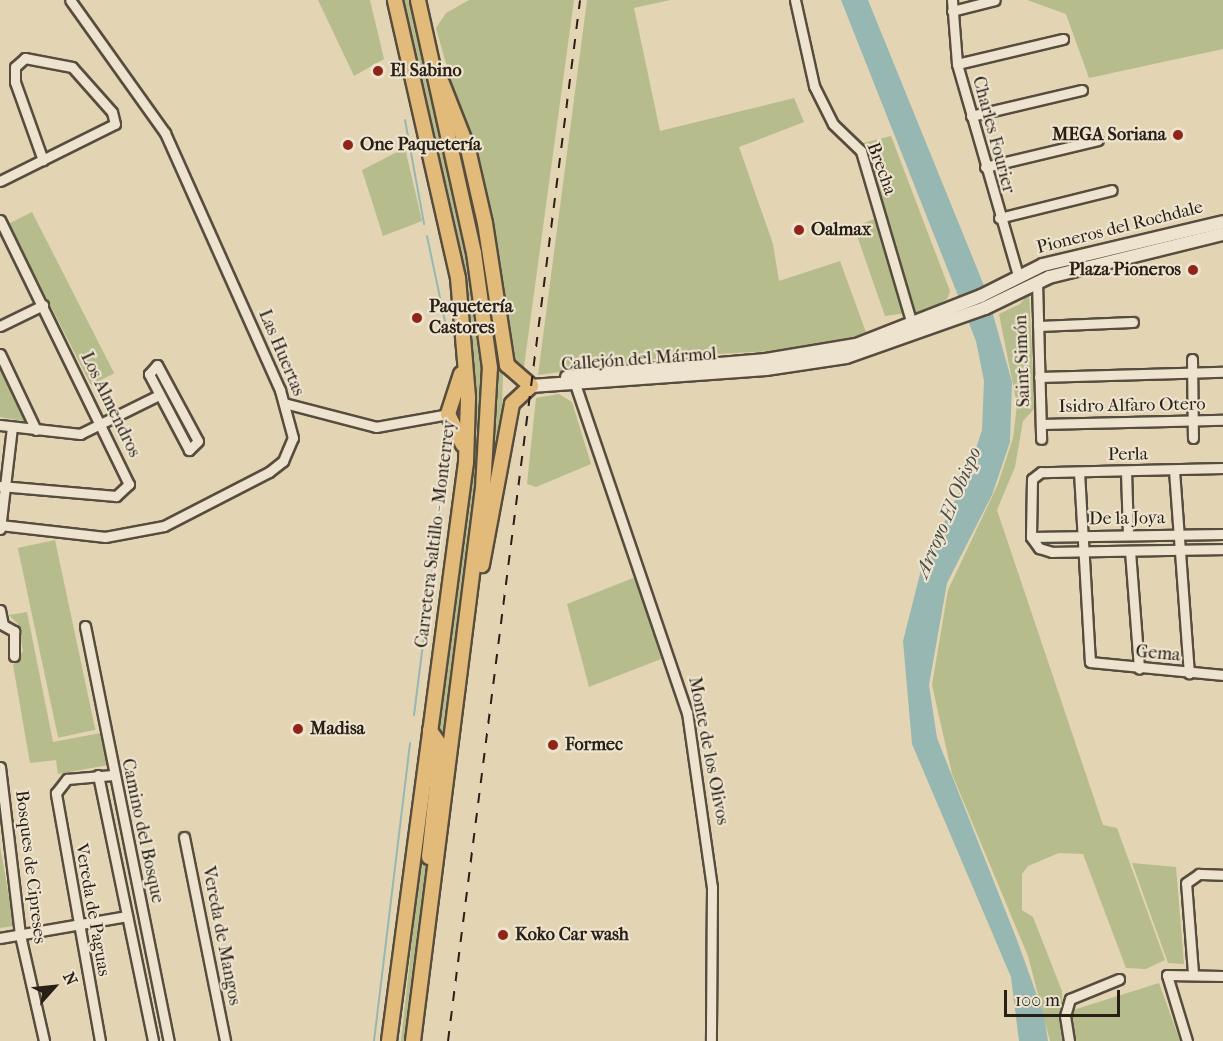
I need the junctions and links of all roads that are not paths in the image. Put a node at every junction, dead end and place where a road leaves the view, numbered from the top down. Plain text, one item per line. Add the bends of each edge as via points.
1 (70, 0) edge
2 (395, 0) edge
3 (418, 0) edge
4 (795, 0) edge
5 (952, 0) edge
6 (995, 0) edge
7 (952, 11) junction
8 (1063, 39) dead end
9 (957, 64) junction
10 (434, 69) junction
11 (1082, 90) dead end
12 (971, 116) junction
13 (1098, 140) dead end
14 (43, 160) junction
15 (986, 167) junction
16 (0, 181) edge
17 (1112, 190) dead end
18 (999, 218) junction
19 (0, 220) edge
20 (1223, 222) edge
21 (1223, 234) edge
22 (1148, 247) junction
23 (1036, 281) junction
24 (1013, 284) junction
25 (43, 304) junction
26 (932, 321) junction
27 (1133, 322) dead end
28 (912, 324) junction
29 (0, 326) edge
30 (1038, 327) junction
31 (465, 333) junction
32 (0, 354) edge
33 (1192, 359) dead end
34 (736, 366) junction
35 (1192, 372) junction
36 (1223, 372) edge
37 (1040, 377) junction
38 (573, 380) junction
39 (531, 386) junction
40 (159, 395) junction
41 (284, 403) junction
42 (448, 414) junction
43 (1223, 420) edge
44 (1193, 421) junction
45 (1041, 424) junction
46 (0, 425) edge
47 (102, 426) junction
48 (12, 427) junction
49 (36, 430) junction
50 (1194, 438) dead end
51 (1041, 440) dead end
52 (466, 462) junction
53 (1223, 468) edge
54 (1174, 470) junction
55 (1126, 471) junction
56 (1079, 472) junction
57 (3, 486) edge
58 (0, 526) edge
59 (1179, 534) junction
60 (1223, 534) edge
61 (1128, 535) junction
62 (1081, 536) junction
63 (1031, 537) junction
64 (1180, 549) junction
65 (1223, 549) edge
66 (1130, 551) junction
67 (1082, 552) junction
68 (470, 594) junction
69 (0, 610) edge
70 (2, 626) edge
71 (85, 626) dead end
72 (14, 656) dead end
73 (1139, 669) junction
74 (1189, 673) junction
75 (1223, 675) edge
76 (430, 731) junction
77 (0, 767) edge
78 (98, 775) junction
79 (113, 775) junction
80 (0, 834) edge
81 (10, 837) junction
82 (184, 837) dead end
83 (1223, 875) edge
84 (127, 916) junction
85 (428, 919) junction
86 (76, 926) junction
87 (20, 935) junction
88 (0, 938) edge
89 (402, 947) junction
90 (1193, 974) junction
91 (1223, 976) edge
92 (1119, 979) dead end
93 (44, 1041) edge
94 (100, 1041) edge
95 (153, 1041) edge
96 (169, 1041) edge
97 (225, 1041) edge
98 (389, 1041) edge
99 (396, 1041) edge
100 (413, 1041) edge
101 (711, 1041) edge
102 (1069, 1041) edge
103 (1186, 1041) edge

1 - 41 street, Las Huertas via 165,133
2 - 31 main road, Carretera Saltillo - Monterrey via 458,278
3 - 10 main road
4 - 28 street, Brecha via 814,86 833,124 861,151
5 - 7 street, Charles Fourier
6 - 7 street
7 - 9 street, Charles Fourier
8 - 9 street
9 - 12 street, Charles Fourier
10 - 39 main road via 453,106 470,160 500,292 507,365
10 - 68 main road via 488,340 489,430
11 - 12 street
12 - 15 street, Charles Fourier
13 - 15 street
14 - 14 street via 105,133 115,119 72,67 25,58 15,67 15,82
14 - 16 street
15 - 18 street, Charles Fourier
17 - 18 street
18 - 24 street, Charles Fourier
19 - 25 street, Los Almendros
20 - 22 street, Pioneros del Rochdale
21 - 22 street, Pioneros del Rochdale
22 - 23 street, Pioneros del Rochdale
22 - 24 street, Pioneros del Rochdale via 1050,263
23 - 24 street, Pioneros del Rochdale
23 - 30 street, Saint Simón
24 - 26 street, Pioneros del Rochdale
25 - 29 street
25 - 47 street, Los Almendros
26 - 28 street, Callejón del Mármol
26 - 34 street, Callejón del Mármol via 846,357
27 - 30 street
28 - 34 street, Callejón del Mármol via 842,348
30 - 37 street, Saint Simón
31 - 42 main road via 458,394
31 - 52 main road, Carretera Saltillo - Monterrey
32 - 49 street
33 - 35 street
34 - 38 street, Callejón del Mármol
35 - 36 street
35 - 37 street
35 - 44 street
37 - 45 street, Saint Simón
38 - 39 street, Callejón del Mármol
38 - 101 street, Monte de los Olivos via 687,712 712,887
39 - 68 main road via 512,404 493,516
40 - 40 street via 183,447 196,447 177,398 157,365 149,374
40 - 47 street
41 - 42 street via 376,427
41 - 58 street, Las Huertas via 293,438 284,461 177,521 105,537
42 - 52 main road via 460,434
43 - 44 street, Isidro Alfaro Otero
44 - 45 street, Isidro Alfaro Otero
44 - 50 street
45 - 51 street, Saint Simón
46 - 48 street
47 - 49 street via 80,434
47 - 57 street, Los Almendros via 128,478 122,494
48 - 49 street
48 - 57 street
52 - 76 main road, Carretera Saltillo - Monterrey
53 - 54 street, Perla
54 - 55 street, Perla
54 - 59 street
55 - 56 street, Perla
55 - 61 street
56 - 62 street
56 - 63 street, Perla via 1034,475
57 - 58 street
59 - 60 street, De la Joya
59 - 61 street, De la Joya
59 - 64 street
61 - 62 street, De la Joya
62 - 63 street, De la Joya
62 - 67 street
63 - 67 street, De la Joya via 1047,552
64 - 65 street, De la Joya
64 - 66 street, De la Joya
64 - 74 street
66 - 67 street, De la Joya
66 - 73 street
67 - 73 street, Gema via 1090,662
68 - 85 main road
69 - 70 street
70 - 72 street via 14,631
71 - 79 street, Camino del Bosque
73 - 74 street, Gema
74 - 75 street, Gema
76 - 85 main road via 441,746 429,837
76 - 89 main road, Carretera Saltillo - Monterrey
77 - 81 street, Bosques de Cipreses
78 - 79 street
78 - 84 street, Camino del Bosque
78 - 86 street, Vereda de Paguas via 58,784
79 - 96 street, Camino del Bosque
80 - 81 street
81 - 87 street, Bosques de Cipreses
82 - 97 street, Vereda de Mangos
83 - 90 street via 1189,878 1185,888
84 - 86 street
84 - 95 street, Camino del Bosque
85 - 100 main road
86 - 87 street
86 - 94 street, Vereda de Paguas
87 - 88 street
87 - 93 street, Bosques de Cipreses
89 - 98 main road, Carretera Saltillo - Monterrey
89 - 99 main road
90 - 91 street
90 - 103 street via 1167,975
92 - 102 street via 1070,999 1065,1016

